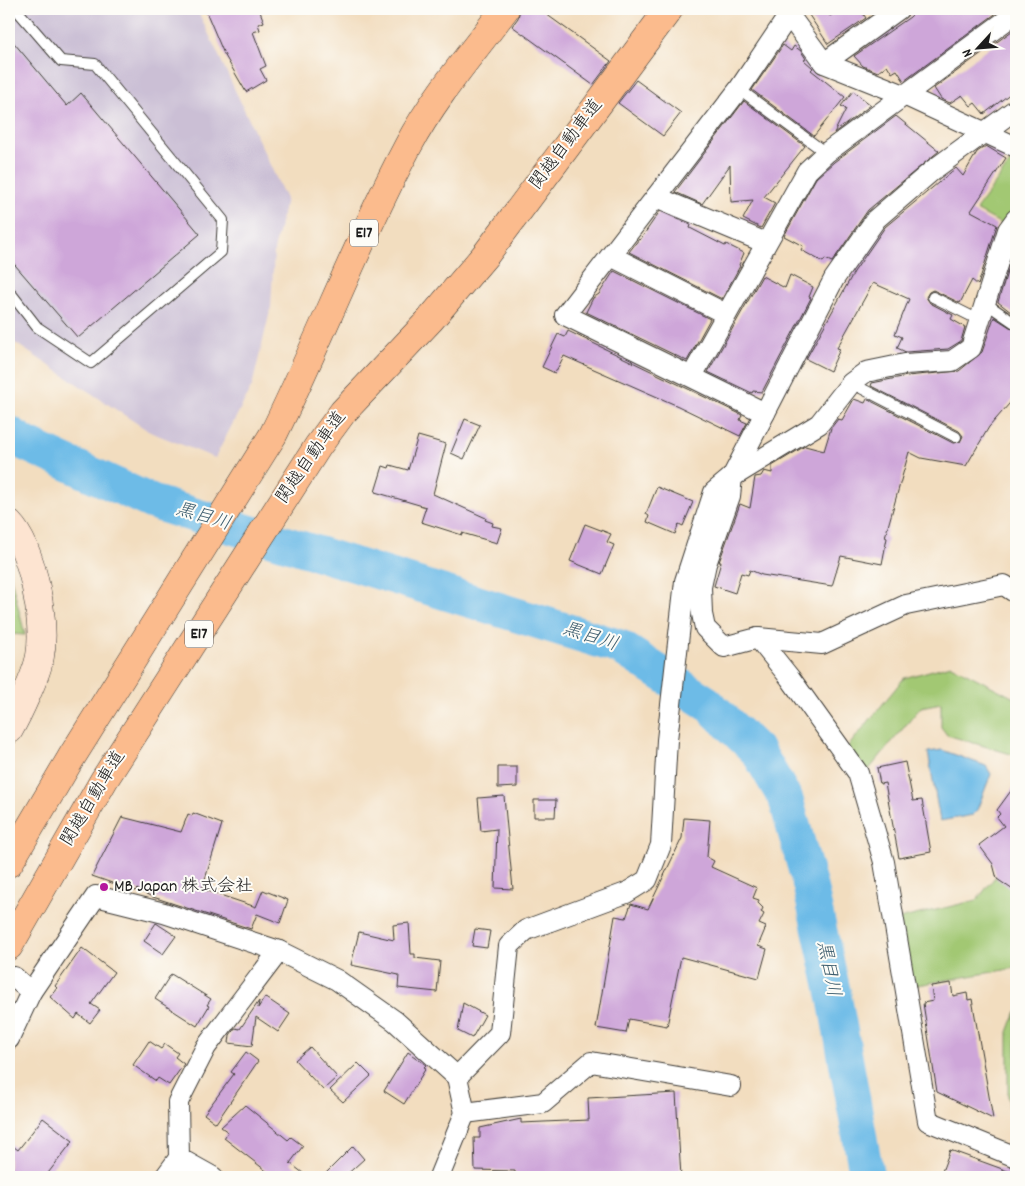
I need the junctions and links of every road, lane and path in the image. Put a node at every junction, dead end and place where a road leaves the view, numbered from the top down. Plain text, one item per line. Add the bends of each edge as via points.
1 (16, 9) edge
2 (505, 9) edge
3 (669, 9) edge
4 (791, 12) edge
5 (887, 12) edge
6 (1016, 13) edge
7 (824, 63) junction
8 (739, 89) junction
9 (904, 96) junction
10 (1016, 109) edge
11 (985, 134) junction
12 (1016, 147) edge
13 (826, 153) junction
14 (656, 197) junction
15 (1014, 229) edge
16 (766, 243) junction
17 (611, 256) junction
18 (9, 291) edge
19 (933, 298) dead end
20 (982, 311) junction
21 (726, 314) junction
22 (1016, 324) edge
23 (692, 376) junction
24 (851, 383) junction
25 (765, 413) junction
26 (956, 437) dead end
27 (732, 476) junction
28 (9, 524) edge
29 (1016, 593) edge
30 (758, 638) junction
31 (9, 730) edge
32 (9, 863) edge
33 (9, 946) edge
34 (279, 951) junction
35 (14, 976) dead end
36 (31, 992) junction
37 (9, 1039) edge
38 (457, 1077) junction
39 (731, 1086) dead end
40 (465, 1113) junction
41 (1016, 1157) edge
42 (179, 1158) junction
43 (164, 1177) edge
44 (213, 1177) edge
45 (439, 1177) edge

1 - 18 lane via 61,61 95,64 223,220 221,252 91,363 37,327
2 - 32 highway, E17 via 434,104 409,144 361,240 273,435
3 - 33 highway, 関越自動車道 / E17 via 487,253 430,320 343,412 104,780
4 - 7 street
4 - 8 street
5 - 7 street
6 - 9 street
7 - 9 street
8 - 13 lane
8 - 14 street
9 - 11 street
9 - 13 street
10 - 11 street
11 - 12 street
11 - 25 street via 933,170 876,220 834,279
13 - 16 street via 806,172
14 - 16 street
14 - 17 street
15 - 20 street
16 - 21 street
17 - 21 street
17 - 23 street via 565,315
19 - 20 lane
20 - 22 lane
20 - 24 street via 971,348 952,361 905,364 866,372
21 - 23 street
23 - 25 street
24 - 26 lane
24 - 27 street via 819,424
25 - 27 street
27 - 30 street via 730,496 701,587 702,614 705,628 724,647
27 - 38 street via 714,492 685,581 668,740 661,845 647,880 626,894 526,930 509,946 500,1033
28 - 31 street via 31,566 40,606 40,656
29 - 30 street via 1004,586 906,605 822,644
30 - 41 street via 858,773 884,862 928,1121
34 - 36 street via 164,913 96,896
34 - 38 street via 337,980 395,1021
34 - 42 street via 206,1047 178,1102
35 - 36 street
36 - 37 street
38 - 40 street
39 - 40 street via 591,1062 543,1104
40 - 45 street
42 - 43 street
42 - 44 street

